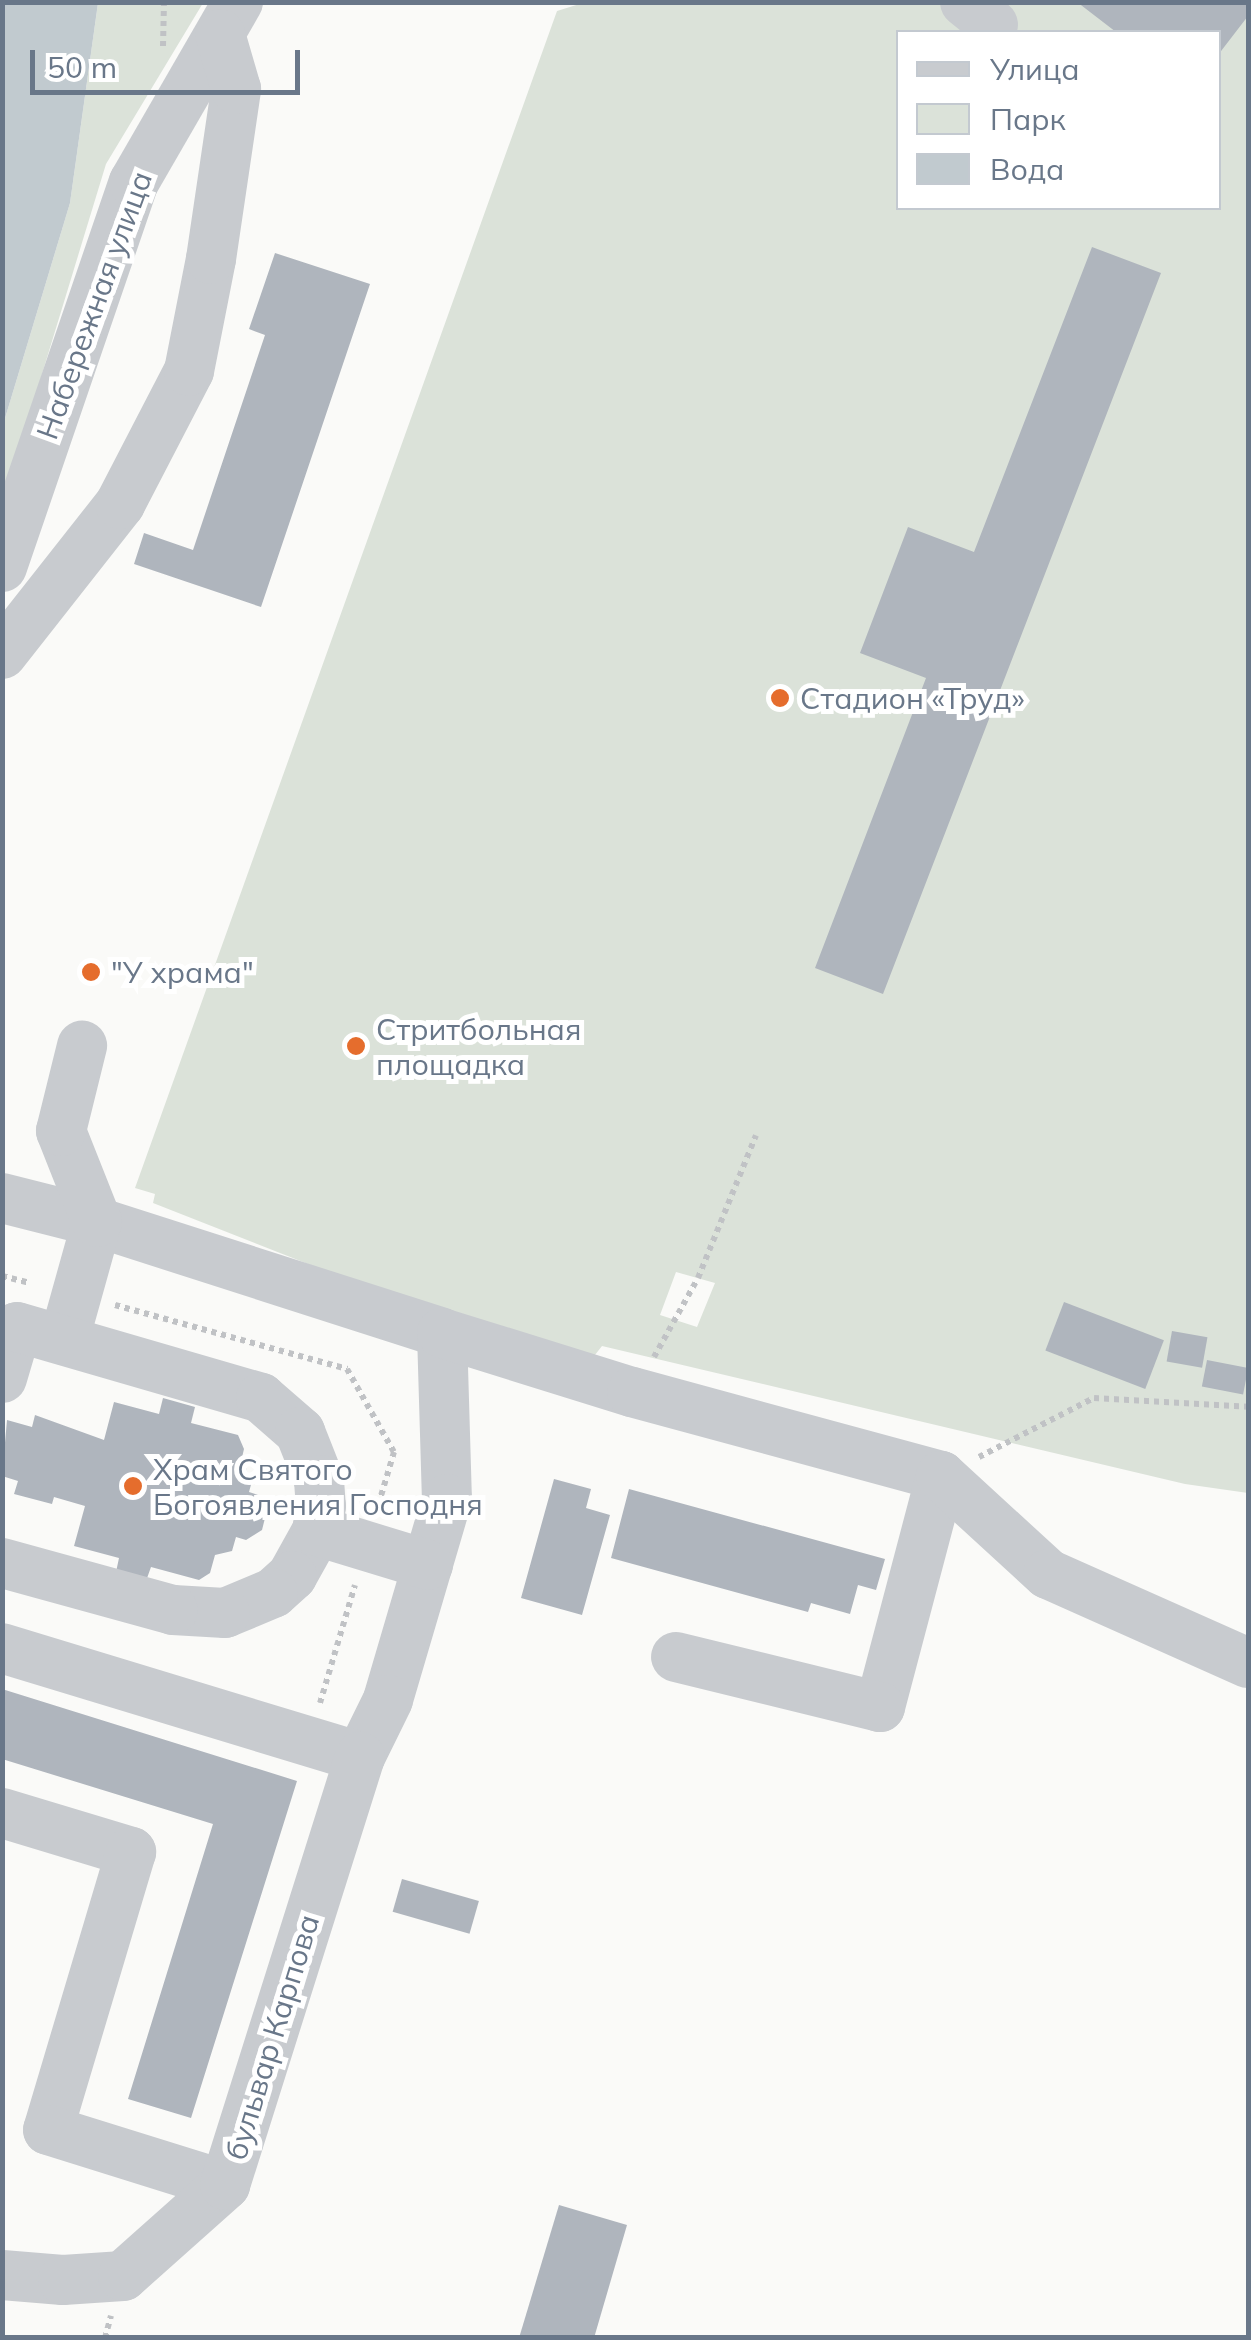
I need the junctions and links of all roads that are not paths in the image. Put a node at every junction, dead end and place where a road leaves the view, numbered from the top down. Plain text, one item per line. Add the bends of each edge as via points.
1 (229, 18) edge
2 (2, 567) edge
3 (2, 654) edge
4 (82, 1046) dead end
5 (2, 1198) edge
6 (97, 1222) junction
7 (442, 1333) junction
8 (64, 1340) junction
9 (2, 1378) edge
10 (941, 1476) junction
11 (317, 1531) junction
12 (2, 1562) edge
13 (428, 1565) junction
14 (2, 1648) edge
15 (676, 1657) dead end
16 (1248, 1664) edge
17 (360, 1757) junction
18 (2, 1813) edge
19 (225, 2185) junction
20 (2, 2275) edge

1 - 2 street, Набережная улица via 134,182
1 - 3 street via 236,89 188,370 120,504
4 - 6 street via 61,1131
5 - 6 street
6 - 7 street
6 - 8 street
7 - 10 street
7 - 13 street, бульвар Карпова via 447,1499
8 - 9 street via 17,1327
8 - 11 street via 237,1388 282,1413 312,1455 320,1480
10 - 15 street via 880,1708
10 - 16 street via 1048,1574
11 - 12 street via 292,1576 225,1614 174,1610
11 - 13 street
13 - 17 street, бульвар Карпова via 388,1700
14 - 17 street
17 - 19 street, бульвар Карпова
18 - 19 street via 131,1852 48,2130
19 - 20 street, бульвар Карпова via 123,2276

